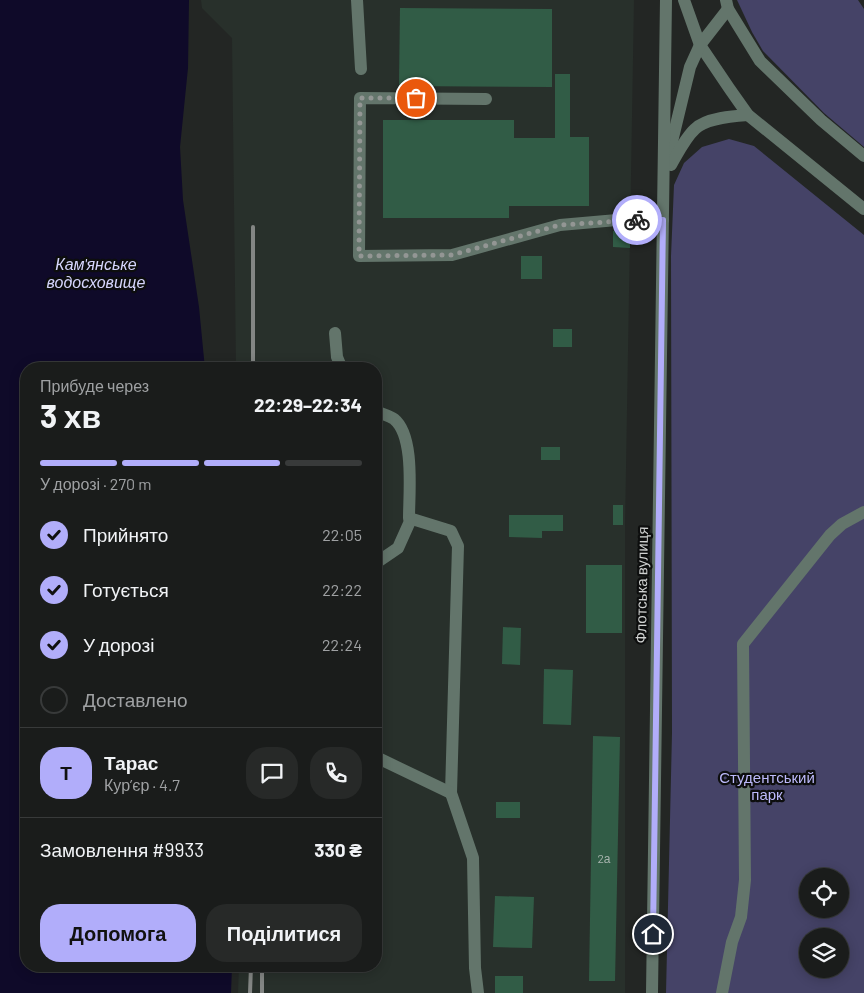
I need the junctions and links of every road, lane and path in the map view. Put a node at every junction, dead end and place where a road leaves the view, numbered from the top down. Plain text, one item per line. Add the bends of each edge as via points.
1 (357, 0) edge
2 (666, 0) edge
3 (684, 0) edge
4 (727, 5) edge
5 (700, 45) junction
6 (361, 69) dead end
7 (486, 99) dead end
8 (748, 114) junction
9 (864, 156) edge
10 (664, 178) junction
11 (864, 209) edge
12 (663, 220) junction
13 (335, 333) dead end
14 (339, 362) edge
15 (382, 414) edge
16 (864, 512) edge
17 (412, 519) junction
18 (382, 559) edge
19 (382, 760) edge
20 (451, 793) junction
21 (478, 993) edge
22 (652, 993) edge
23 (722, 993) edge

1 - 6 street
2 - 10 street
3 - 5 street
4 - 5 street
4 - 9 street via 760,61
5 - 8 street
5 - 10 street via 690,68
7 - 12 street via 360,98 359,256 452,255 560,225
8 - 10 street via 724,116 696,128
8 - 11 street
10 - 12 street, Флотська вулиця
12 - 22 street, Флотська вулиця
13 - 14 street
15 - 17 street via 394,419 403,431 408,450 409,518
16 - 23 street via 830,535 743,644 746,880 741,917 732,942
17 - 18 street via 398,548
17 - 20 street via 451,531 458,546
19 - 20 street
20 - 21 street via 473,858

